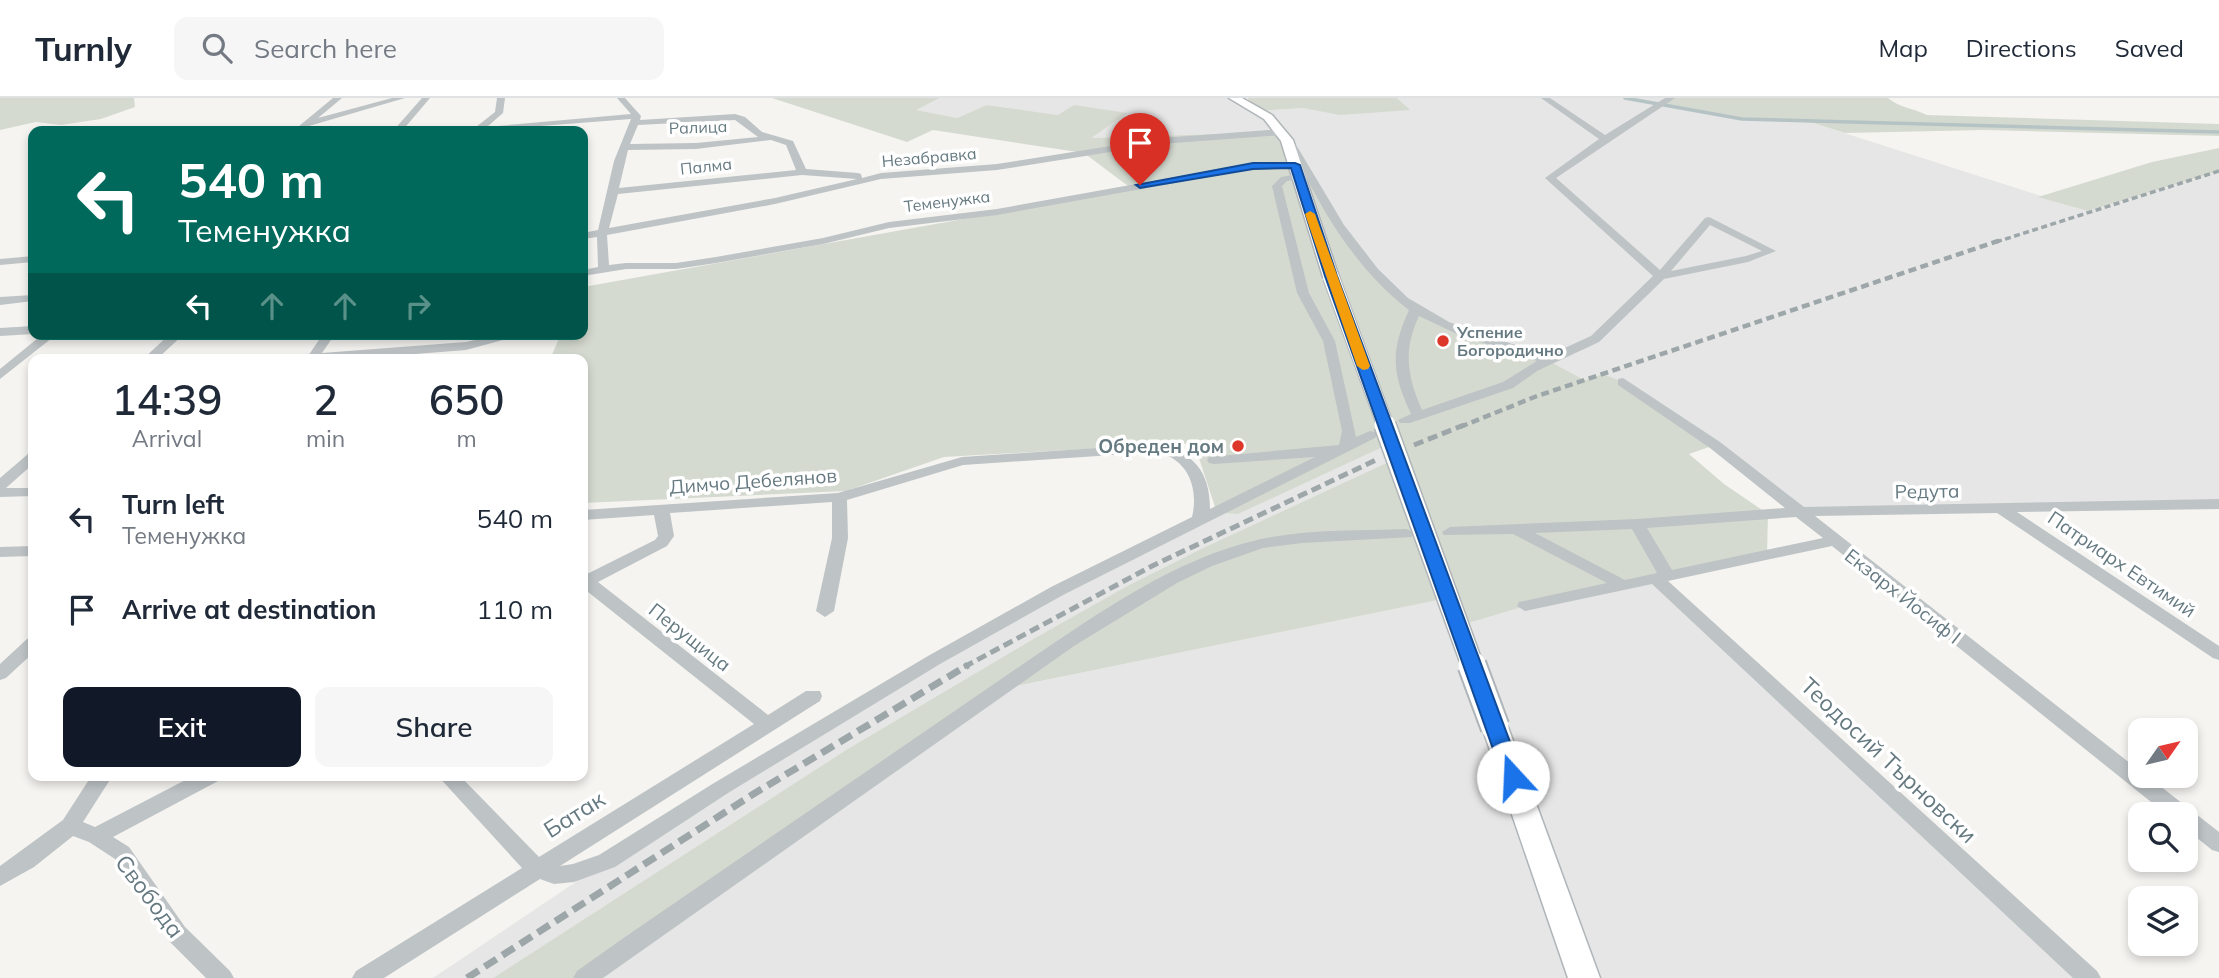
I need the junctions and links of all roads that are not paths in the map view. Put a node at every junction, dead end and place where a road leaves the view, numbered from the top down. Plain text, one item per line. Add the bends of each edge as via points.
1 (338, 98) edge
2 (401, 98) edge
3 (426, 98) edge
4 (501, 98) edge
5 (621, 98) edge
6 (1234, 98) edge
7 (1545, 98) edge
8 (1671, 98) edge
9 (1248, 102) edge
10 (637, 119) junction
11 (306, 124) junction
12 (303, 126) edge
13 (401, 126) edge
14 (483, 126) edge
15 (536, 126) edge
16 (1285, 136) junction
17 (772, 138) junction
18 (1605, 139) junction
19 (624, 147) junction
20 (1296, 170) junction
21 (802, 172) junction
22 (867, 179) junction
23 (614, 191) junction
24 (1340, 227) junction
25 (1315, 230) junction
26 (602, 233) junction
27 (588, 235) edge
28 (28, 259) edge
29 (0, 262) edge
30 (604, 269) junction
31 (588, 272) edge
32 (1660, 276) junction
33 (28, 298) edge
34 (0, 301) edge
35 (1416, 309) junction
36 (28, 330) edge
37 (0, 332) edge
38 (44, 340) edge
39 (171, 340) edge
40 (492, 340) edge
41 (155, 354) edge
42 (364, 354) edge
43 (1549, 361) junction
44 (0, 375) edge
45 (1623, 382) dead end
46 (1370, 435) dead end
47 (1342, 450) junction
48 (1214, 460) dead end
49 (28, 461) edge
50 (0, 486) edge
51 (28, 492) edge
52 (0, 493) edge
53 (839, 497) junction
54 (2219, 504) edge
55 (661, 508) junction
56 (2001, 509) junction
57 (1800, 512) junction
58 (588, 514) edge
59 (1199, 522) junction
60 (1637, 524) junction
61 (1516, 529) junction
62 (1450, 532) dead end
63 (1406, 534) dead end
64 (1833, 541) junction
65 (28, 551) edge
66 (0, 552) edge
67 (1661, 577) junction
68 (588, 580) edge
69 (588, 584) edge
70 (1623, 585) junction
71 (1525, 606) dead end
72 (825, 611) dead end
73 (28, 647) edge
74 (2219, 654) edge
75 (3, 666) edge
76 (813, 696) dead end
77 (768, 725) junction
78 (99, 781) edge
79 (201, 781) edge
80 (453, 781) edge
81 (2166, 802) edge
82 (70, 826) junction
83 (2198, 827) edge
84 (96, 836) junction
85 (2219, 844) edge
86 (536, 868) junction
87 (0, 877) edge
88 (222, 978) edge
89 (364, 978) edge
90 (585, 978) edge
91 (1584, 978) edge
92 (2089, 978) edge

1 - 11 street
2 - 11 street
3 - 13 street
4 - 14 street via 499,113
5 - 10 street
6 - 9 main road
7 - 18 street
8 - 18 street
9 - 16 main road
10 - 15 street
10 - 17 street via 735,117
10 - 19 street
11 - 12 street
16 - 20 main road
16 - 22 street, Незабравка via 1161,141 997,167
16 - 24 street via 1300,154
17 - 19 street, Ралица
17 - 21 street via 790,143
18 - 32 street via 1550,178
19 - 23 street
20 - 25 main road
20 - 30 street, Теменужка via 1253,166 997,212 889,225 691,264
20 - 47 street via 1277,186 1303,293 1331,352 1349,431
21 - 22 street, Палма
21 - 23 street, Палма
22 - 26 street, Незабравка
23 - 26 street
24 - 25 street
24 - 35 street via 1379,278
25 - 91 main road, bridge
26 - 27 street, Незабравка
26 - 30 street
28 - 29 street
30 - 31 street, Теменужка
32 - 32 street via 1748,259 1771,251 1709,220
32 - 43 street via 1595,340
33 - 34 street
35 - 43 street
35 - 43 street via 1403,334 1400,370 1411,418 1508,385
36 - 37 street
38 - 44 street
39 - 41 street
40 - 42 street
45 - 57 street, Екзарх Йосиф I via 1715,445
46 - 47 street
47 - 48 street
47 - 59 street
49 - 50 street
51 - 52 street
53 - 55 street, Димчо Дебелянов
53 - 59 street, Димчо Дебелянов via 962,461 1157,447 1179,453 1199,480 1205,505
53 - 72 street via 840,538
54 - 56 street, Редута
55 - 58 street, Димчо Дебелянов
55 - 68 street via 666,536 662,543
56 - 57 street, Редута
56 - 74 street, Патриарх Евтимий
57 - 60 street, Редута
57 - 64 street, Екзарх Йосиф I
59 - 86 street via 1057,591 934,660 607,861 554,875
60 - 61 street, Редута
60 - 67 street, Теодосий Търновски
61 - 62 street, Редута
61 - 70 street
63 - 90 street via 1268,543 1243,549 1154,590 1078,636 755,856
64 - 67 street
64 - 81 street, Екзарх Йосиф I
65 - 66 street
67 - 70 street
67 - 92 street, Теодосий Търновски
69 - 77 street, Перущица
70 - 71 street
73 - 75 street
76 - 77 street, Батак
77 - 86 street, Батак
78 - 82 street
79 - 84 street
80 - 86 street
82 - 84 street, Свобода
82 - 87 street
83 - 85 street
84 - 88 street, Свобода via 122,853 177,934
86 - 89 street, Батак

